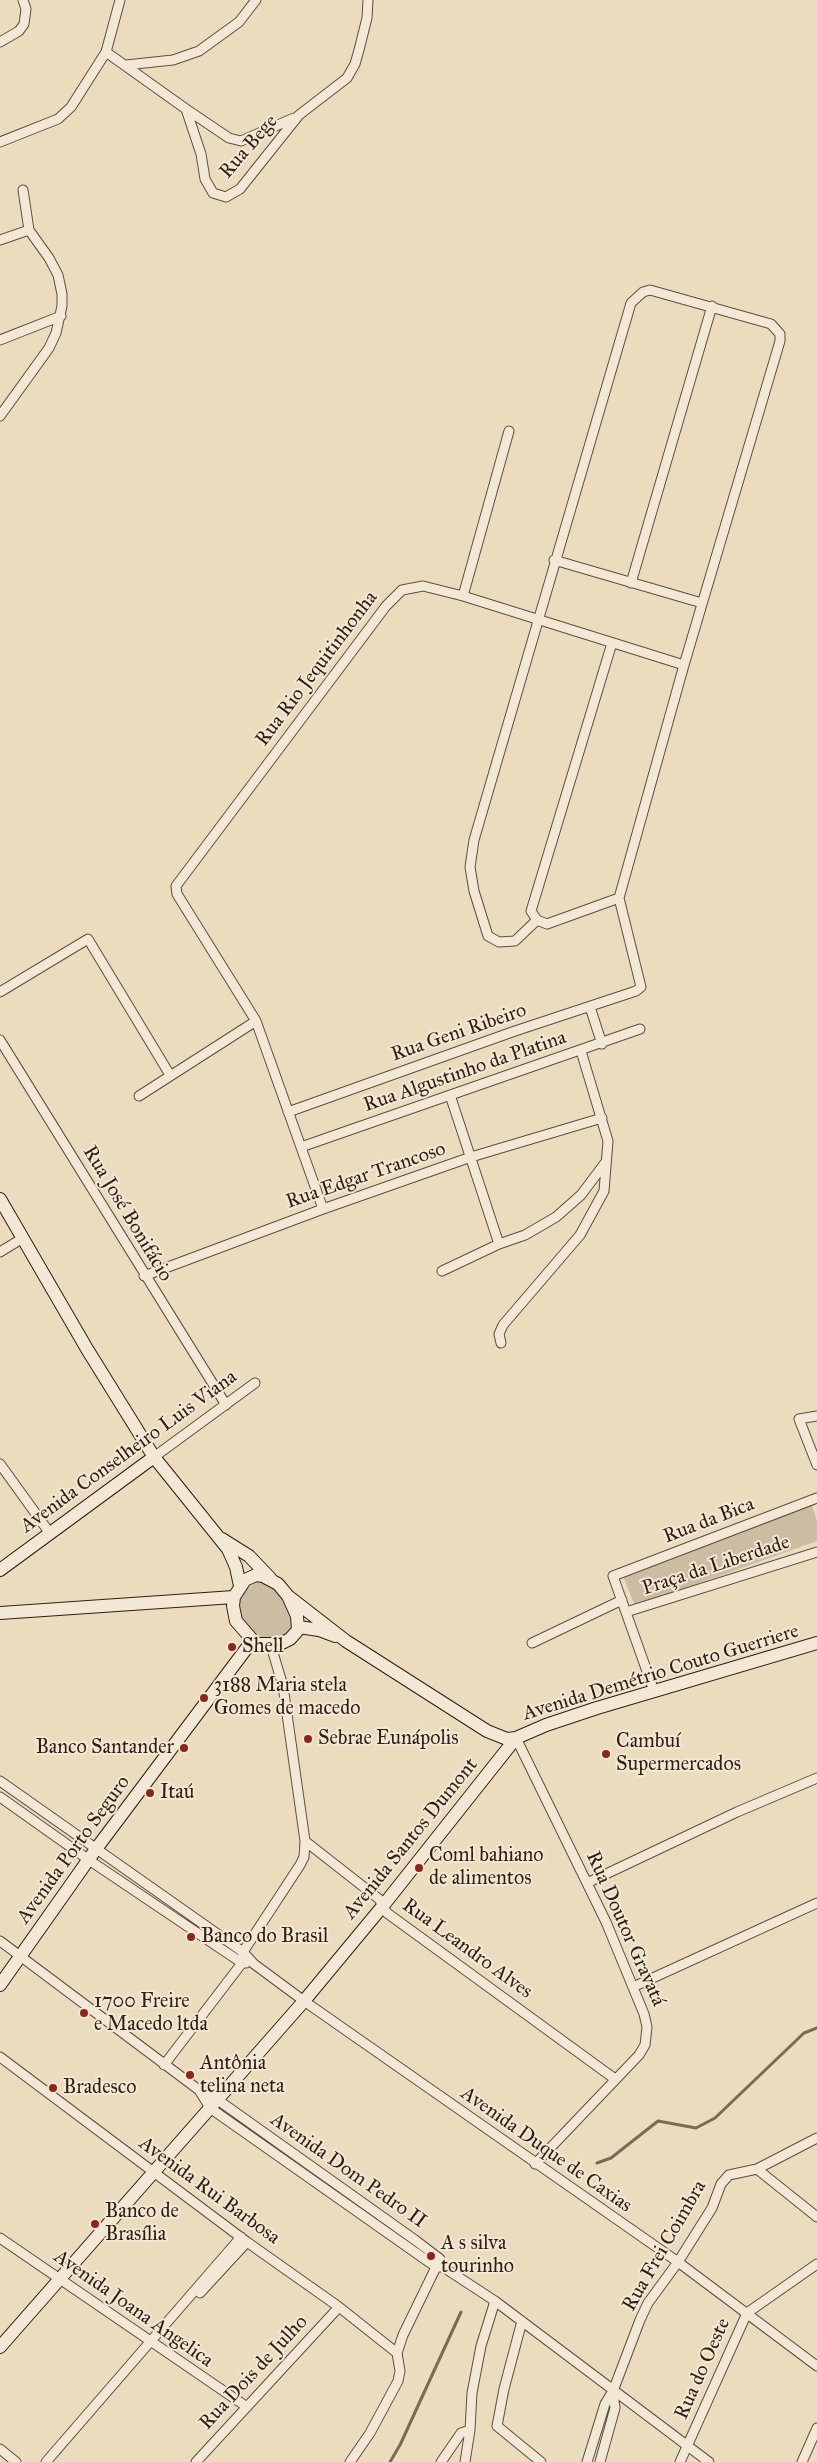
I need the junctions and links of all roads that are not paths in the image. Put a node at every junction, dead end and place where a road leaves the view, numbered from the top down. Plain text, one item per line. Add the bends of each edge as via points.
1 (23, 0) edge
2 (120, 0) edge
3 (256, 0) edge
4 (368, 0) edge
5 (0, 42) edge
6 (106, 52) junction
7 (126, 65) junction
8 (186, 109) junction
9 (299, 116) junction
10 (0, 142) edge
11 (23, 190) dead end
12 (29, 230) junction
13 (0, 240) edge
14 (712, 306) junction
15 (61, 316) junction
16 (0, 340) edge
17 (0, 416) edge
18 (509, 432) dead end
19 (554, 560) junction
20 (631, 583) junction
21 (463, 596) junction
22 (702, 603) junction
23 (537, 619) junction
24 (612, 642) junction
25 (684, 665) junction
26 (619, 898) junction
27 (537, 920) junction
28 (0, 992) edge
29 (590, 1007) junction
30 (256, 1021) junction
31 (640, 1029) dead end
32 (0, 1040) edge
33 (602, 1044) junction
34 (581, 1051) junction
35 (170, 1075) junction
36 (450, 1095) junction
37 (139, 1096) dead end
38 (288, 1112) junction
39 (602, 1118) junction
40 (301, 1147) junction
41 (471, 1157) junction
42 (605, 1163) junction
43 (0, 1199) edge
44 (323, 1209) junction
45 (23, 1238) junction
46 (499, 1244) junction
47 (0, 1252) edge
48 (442, 1271) dead end
49 (144, 1276) junction
50 (501, 1343) dead end
51 (255, 1383) dead end
52 (226, 1405) junction
53 (817, 1416) edge
54 (154, 1457) junction
55 (0, 1464) edge
56 (817, 1465) edge
57 (817, 1498) edge
58 (49, 1532) junction
59 (220, 1538) junction
60 (817, 1552) edge
61 (0, 1570) edge
62 (272, 1580) junction
63 (237, 1592) junction
64 (288, 1596) junction
65 (622, 1600) junction
66 (0, 1612) edge
67 (626, 1612) junction
68 (299, 1627) junction
69 (252, 1641) junction
70 (346, 1641) junction
71 (532, 1643) dead end
72 (817, 1644) edge
73 (270, 1646) junction
74 (654, 1691) junction
75 (516, 1738) junction
76 (817, 1778) edge
77 (0, 1781) edge
78 (0, 1797) edge
79 (305, 1841) junction
80 (93, 1854) junction
81 (587, 1883) junction
82 (817, 1903) edge
83 (382, 1907) junction
84 (0, 1941) edge
85 (243, 1952) junction
86 (21, 1956) junction
87 (242, 1963) junction
88 (254, 1964) junction
89 (0, 1985) edge
90 (633, 1987) junction
91 (304, 2001) junction
92 (0, 2056) edge
93 (164, 2065) junction
94 (615, 2079) junction
95 (214, 2104) junction
96 (817, 2138) edge
97 (279, 2143) junction
98 (273, 2152) junction
99 (535, 2164) junction
100 (757, 2169) junction
101 (153, 2172) junction
102 (349, 2193) junction
103 (343, 2202) junction
104 (817, 2217) edge
105 (0, 2238) edge
106 (244, 2240) junction
107 (678, 2262) junction
108 (440, 2264) junction
109 (817, 2264) edge
110 (59, 2279) junction
111 (495, 2301) junction
112 (338, 2307) junction
113 (747, 2313) junction
114 (522, 2321) junction
115 (152, 2344) junction
116 (0, 2347) edge
117 (397, 2353) junction
118 (817, 2366) edge
119 (614, 2392) junction
120 (247, 2407) junction
121 (817, 2428) edge
122 (470, 2430) junction
123 (687, 2446) junction
124 (0, 2449) edge
125 (16, 2462) edge
126 (46, 2462) edge
127 (52, 2462) edge
128 (196, 2462) edge
129 (350, 2462) edge
130 (441, 2462) edge
131 (465, 2462) edge
132 (541, 2462) edge
133 (586, 2462) edge
134 (600, 2462) edge
135 (680, 2462) edge
136 (709, 2462) edge
137 (802, 2462) edge

1 - 5 street via 26,9 24,24 19,31
2 - 6 street
3 - 7 street via 239,22 199,51 173,60
4 - 9 street, Rua Bege via 367,18 351,71 340,85
6 - 7 street
6 - 10 street via 65,113 40,128
7 - 8 street
8 - 9 street via 229,138 241,141
8 - 9 street, Rua Bege via 201,154 205,179 213,192 226,197 240,188
11 - 12 street
12 - 13 street
12 - 15 street via 58,275 62,294
14 - 19 street via 650,290 630,304
14 - 20 street
14 - 22 street via 771,324 780,334
15 - 16 street
15 - 17 street via 49,348
18 - 21 street
19 - 20 street
19 - 23 street
20 - 22 street
21 - 23 street, Rua Rio Jequitinhonha
21 - 30 street, Rua Rio Jequitinhonha via 423,586 407,588 393,597 176,886 177,894
22 - 25 street
23 - 24 street, Rua Rio Jequitinhonha
23 - 27 street via 474,840 470,866 488,936 499,942 515,941
24 - 25 street, Rua Rio Jequitinhonha
24 - 27 street via 532,911
25 - 26 street
26 - 27 street via 547,924
26 - 29 street, Rua Geni Ribeiro via 640,987
28 - 35 street via 88,939
29 - 33 street
29 - 38 street, Rua Geni Ribeiro
30 - 35 street
30 - 38 street
31 - 33 street, Rua Algustinho da Platina
32 - 49 street, Rua José Bonifácio
33 - 34 street, Rua Algustinho da Platina
34 - 36 street, Rua Algustinho da Platina
34 - 39 street
35 - 37 street
36 - 40 street, Rua Algustinho da Platina
36 - 41 street
38 - 40 street
39 - 41 street, Rua Edgar Trancoso
39 - 42 street via 608,1141
40 - 44 street
41 - 44 street, Rua Edgar Trancoso
41 - 46 street
42 - 46 street via 581,1195 556,1217 525,1235
42 - 50 street via 604,1191 591,1218 563,1256 503,1325 499,1334
43 - 45 main road
44 - 49 street, Rua Edgar Trancoso
45 - 47 street
45 - 54 main road
46 - 48 street
49 - 52 street, Rua José Bonifácio
51 - 52 street, Avenida Conselheiro Luis Viana
52 - 54 street, Avenida Conselheiro Luis Viana
53 - 56 street via 799,1419
54 - 58 main road, Avenida Conselheiro Luis Viana
54 - 59 main road
55 - 58 street
57 - 65 street, Rua da Bica via 614,1576
58 - 61 main road, Avenida Conselheiro Luis Viana
59 - 62 main road via 244,1552
59 - 63 main road via 233,1559
60 - 67 street, Praça da Liberdade
62 - 63 main road via 251,1576
62 - 64 main road
63 - 66 main road
63 - 69 main road via 233,1606 236,1621
64 - 68 main road
64 - 70 main road
65 - 67 street
65 - 71 street
67 - 74 street
68 - 70 main road via 319,1630
68 - 73 main road via 286,1642
69 - 73 main road
69 - 80 main road, Avenida Porto Seguro
70 - 75 main road via 487,1732 507,1739
72 - 74 main road, Avenida Demétrio Couto Guerriere
73 - 79 street via 283,1686
74 - 75 main road, Avenida Demétrio Couto Guerriere via 546,1725
75 - 81 street, Rua Doutor Gravatá
75 - 83 main road, Avenida Santos Dumont
76 - 81 street
77 - 80 street, Avenida Duque de Caxias
78 - 80 street, Avenida Duque de Caxias
79 - 83 street, Rua Leandro Alves via 379,1899
79 - 85 street via 300,1865
80 - 85 street, Avenida Duque de Caxias
80 - 86 main road, Avenida Porto Seguro
80 - 87 street, Avenida Duque de Caxias
81 - 90 street, Rua Doutor Gravatá
82 - 90 street
83 - 91 main road, Avenida Santos Dumont
83 - 94 street, Rua Leandro Alves
84 - 86 street, Avenida Dom Pedro II
85 - 87 street
85 - 88 street, Avenida Duque de Caxias
86 - 89 main road, Avenida Porto Seguro
86 - 93 street, Avenida Dom Pedro II
87 - 88 street, Avenida Duque de Caxias
87 - 93 street
88 - 91 street, Avenida Duque de Caxias
90 - 94 street, Rua Doutor Gravatá via 644,2014 648,2036 639,2055
91 - 95 main road, Avenida Santos Dumont
91 - 99 street, Avenida Duque de Caxias
92 - 101 street, Avenida Rui Barbosa
93 - 95 street, Avenida Dom Pedro II
94 - 99 street, Rua Doutor Gravatá
95 - 97 street, Avenida Dom Pedro II
95 - 98 street, Avenida Dom Pedro II
95 - 101 main road, Avenida Santos Dumont
96 - 100 street, Rua Frei Coimbra
97 - 98 street
97 - 102 street, Avenida Dom Pedro II
98 - 103 street, Avenida Dom Pedro II
99 - 107 street, Avenida Duque de Caxias
100 - 104 street
100 - 107 street, Rua Frei Coimbra via 735,2172 726,2177 712,2208
101 - 106 street, Avenida Rui Barbosa
101 - 110 main road, Avenida Santos Dumont
102 - 103 street
102 - 108 street, Avenida Dom Pedro II
103 - 108 street, Avenida Dom Pedro II
105 - 110 street, Avenida Joana Angelica
106 - 112 street, Avenida Rui Barbosa
106 - 115 street
107 - 113 street, Avenida Duque de Caxias
107 - 119 street, Rua Frei Coimbra via 648,2303
108 - 111 street
108 - 117 street
109 - 113 street, Rua do Oeste
110 - 115 street, Avenida Joana Angelica
110 - 116 main road, Avenida Santos Dumont
111 - 114 street
111 - 122 street via 473,2384
112 - 117 street, Avenida Rui Barbosa
112 - 120 street, Rua Dois de Julho
113 - 118 street, Avenida Duque de Caxias
113 - 123 street, Rua do Oeste
114 - 119 street
114 - 132 street via 497,2426
115 - 120 street, Avenida Joana Angelica
115 - 126 street
115 - 127 street
117 - 129 street via 398,2381
119 - 123 street
119 - 133 street, Rua Frei Coimbra via 605,2404
119 - 134 street, Rua Frei Coimbra via 614,2408
120 - 128 street, Rua Dois de Julho
121 - 137 street
122 - 130 street via 461,2433
122 - 131 street
123 - 135 street, Rua do Oeste
123 - 136 street
124 - 125 street

